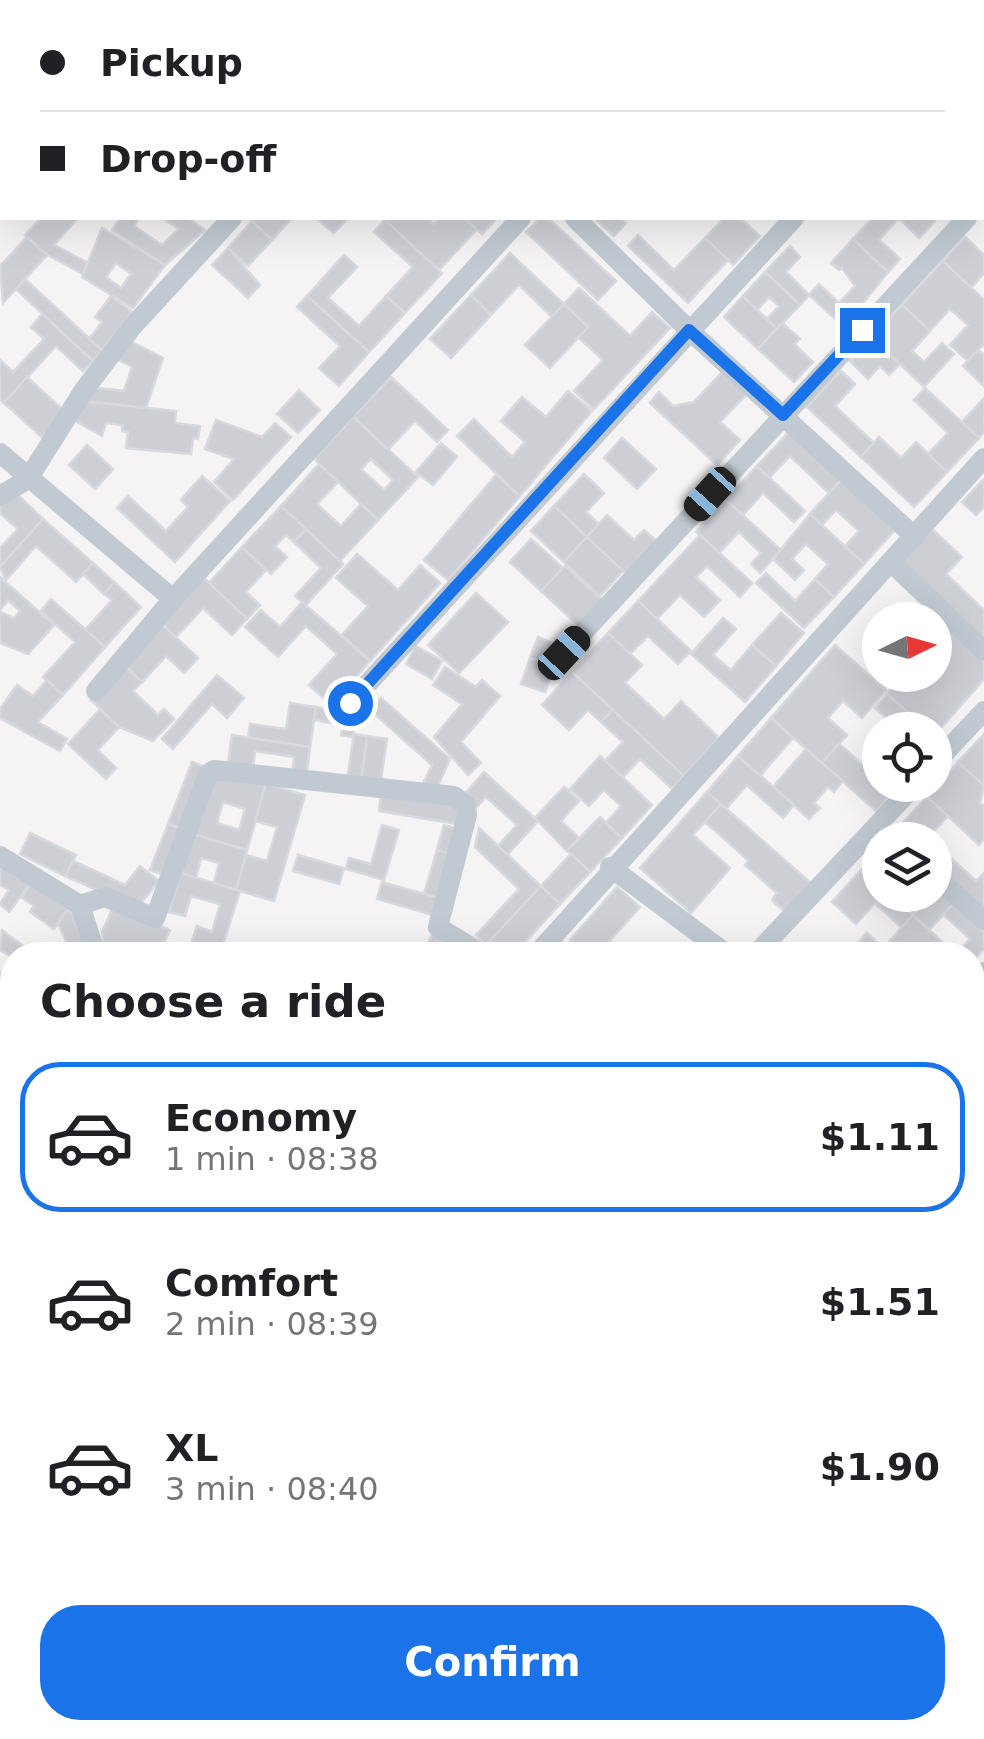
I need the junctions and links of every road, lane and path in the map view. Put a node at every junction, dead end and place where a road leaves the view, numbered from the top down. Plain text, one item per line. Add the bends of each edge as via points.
1 (230, 220) edge
2 (519, 220) edge
3 (577, 220) edge
4 (792, 220) edge
5 (965, 220) edge
6 (689, 330) junction
7 (783, 415) junction
8 (0, 453) edge
9 (984, 458) edge
10 (28, 479) junction
11 (0, 496) edge
12 (914, 537) junction
13 (891, 562) junction
14 (174, 599) junction
15 (984, 651) edge
16 (564, 653) dead end
17 (96, 691) dead end
18 (350, 703) dead end
19 (984, 711) edge
20 (952, 745) edge
21 (898, 802) edge
22 (880, 822) edge
23 (862, 841) edge
24 (0, 856) edge
25 (610, 868) junction
26 (952, 891) edge
27 (80, 904) junction
28 (984, 920) edge
29 (92, 942) edge
30 (463, 942) edge
31 (547, 942) edge
32 (710, 942) edge
33 (767, 942) edge

1 - 10 street via 132,327
2 - 14 street
3 - 6 street
4 - 6 street
5 - 7 street
6 - 7 street
6 - 18 street
7 - 12 street
7 - 16 street
8 - 10 street
9 - 12 street
10 - 11 street
10 - 14 street
12 - 13 street
13 - 15 street
13 - 25 street
14 - 17 street
19 - 20 street
21 - 22 street
23 - 33 street
24 - 27 street
25 - 31 street
25 - 32 street
26 - 28 street
27 - 29 street
27 - 30 street via 104,898 155,918 214,770 454,796 467,815 438,927

